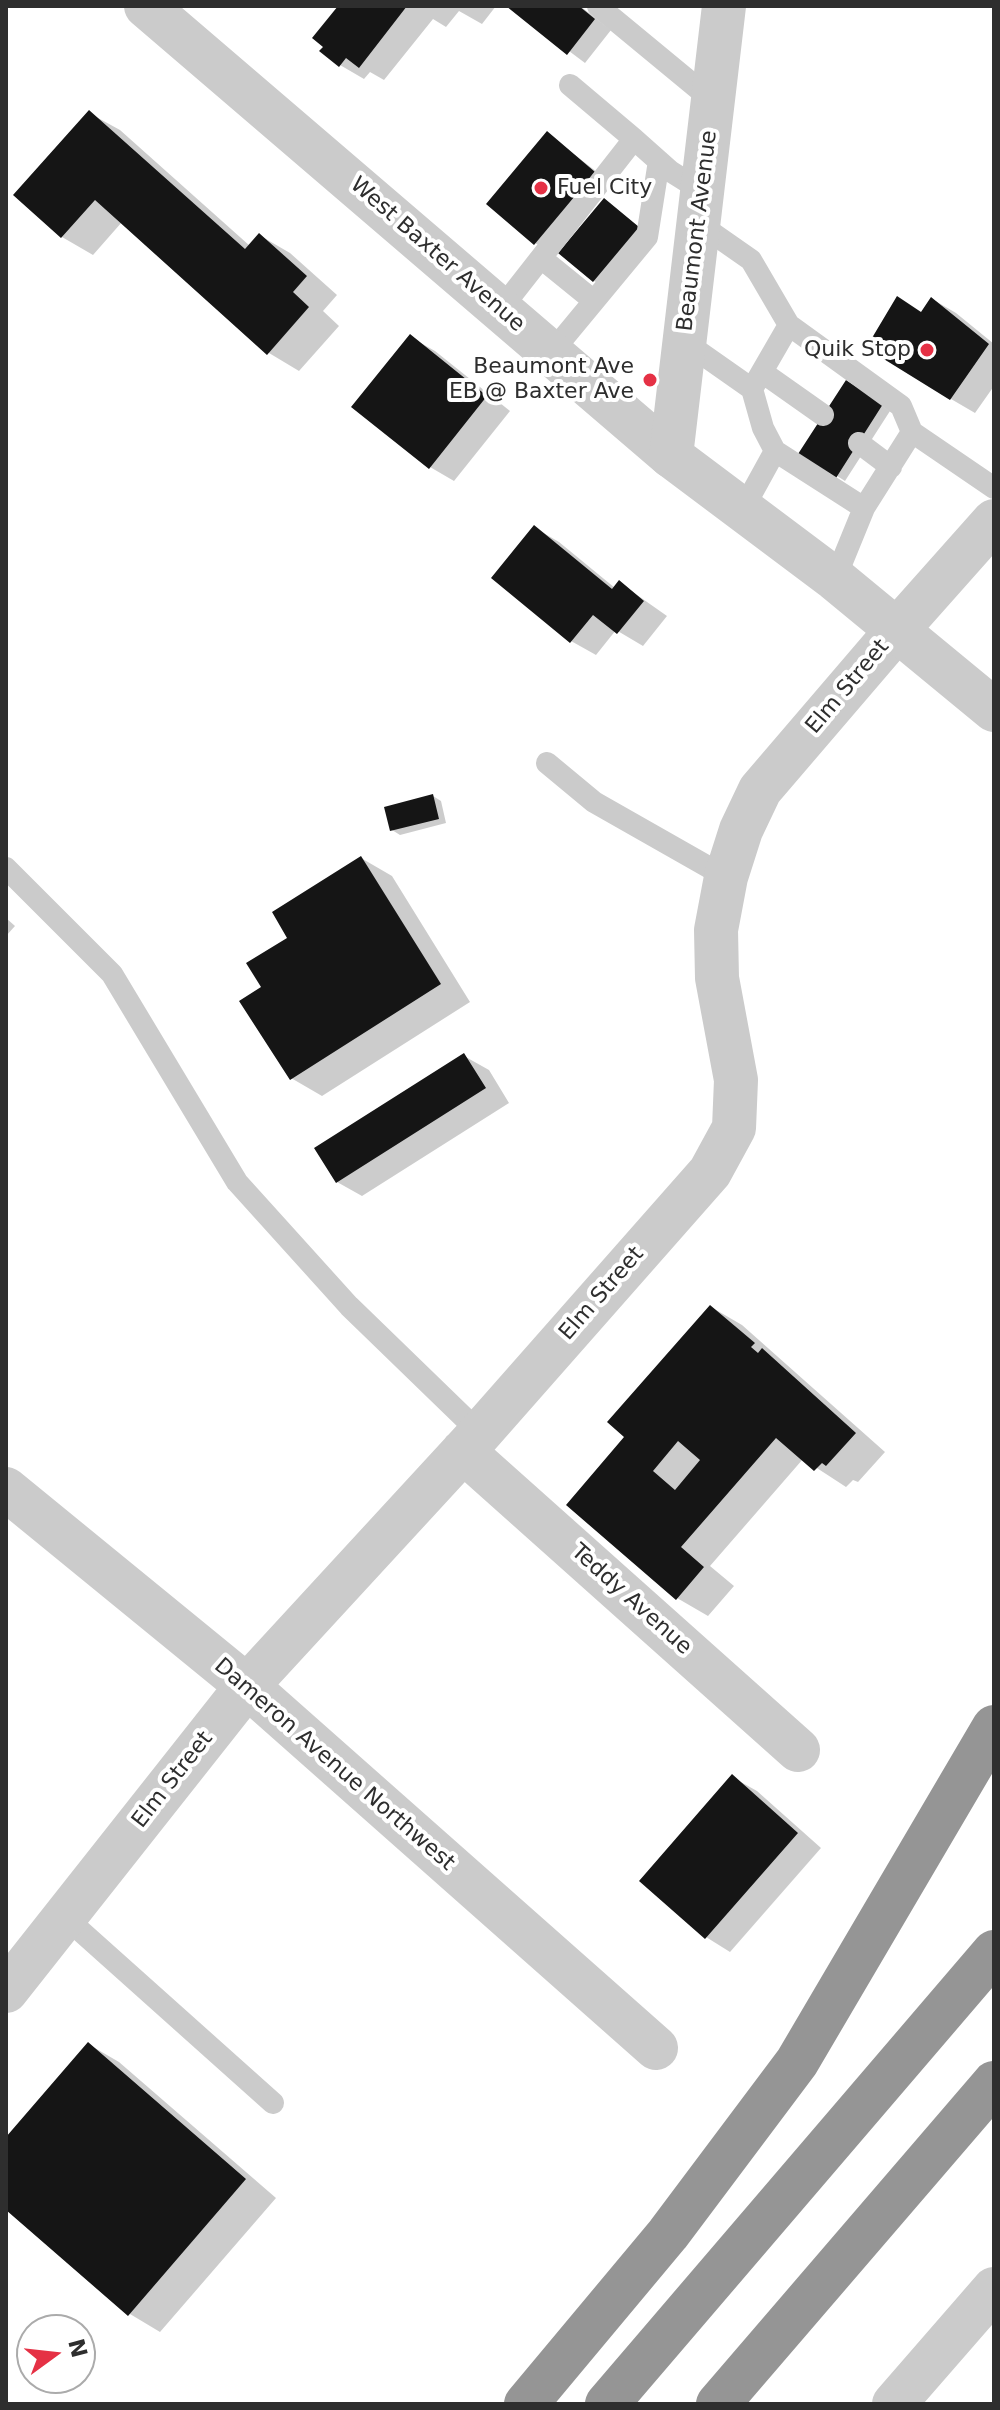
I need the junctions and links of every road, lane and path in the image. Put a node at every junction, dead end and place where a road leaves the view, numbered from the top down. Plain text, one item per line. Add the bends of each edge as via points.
1 (146, 6) edge
2 (598, 6) edge
3 (724, 6) edge
4 (570, 85) dead end
5 (713, 101) junction
6 (634, 139) junction
7 (659, 161) junction
8 (700, 207) junction
9 (541, 258) junction
10 (594, 301) junction
11 (500, 310) junction
12 (789, 325) junction
13 (685, 342) junction
14 (551, 353) junction
15 (757, 380) junction
16 (823, 415) dead end
17 (912, 432) junction
18 (859, 443) dead end
19 (775, 451) junction
20 (671, 456) junction
21 (891, 467) junction
22 (994, 488) edge
23 (864, 508) junction
24 (742, 511) junction
25 (994, 521) edge
26 (835, 579) junction
27 (897, 630) junction
28 (994, 710) edge
29 (547, 763) dead end
30 (6, 868) edge
31 (726, 877) junction
32 (472, 1442) junction
33 (6, 1489) edge
34 (247, 1686) junction
35 (994, 1727) edge
36 (798, 1750) dead end
37 (65, 1917) junction
38 (994, 1952) edge
39 (10, 1980) edge
40 (656, 2048) dead end
41 (994, 2083) edge
42 (994, 2096) edge
43 (273, 2103) dead end
44 (956, 2129) junction
45 (994, 2289) edge
46 (979, 2335) edge
47 (526, 2404) edge
48 (607, 2404) edge
49 (718, 2404) edge
50 (894, 2404) edge

1 - 11 street, West Baxter Avenue
2 - 5 lane
3 - 5 street, Beaumont Avenue
4 - 6 lane
5 - 8 street, Beaumont Avenue
6 - 7 lane
6 - 9 lane
7 - 8 lane
7 - 10 lane via 647,237
8 - 12 lane via 751,260
8 - 13 street, Beaumont Avenue
9 - 10 lane
9 - 11 lane
10 - 14 lane
11 - 14 street, West Baxter Avenue
12 - 15 lane
12 - 17 lane via 901,406
13 - 15 lane
13 - 20 street, Beaumont Avenue
14 - 20 street, West Baxter Avenue
15 - 16 lane
15 - 19 lane via 763,428
17 - 21 lane
17 - 22 lane
18 - 21 lane
19 - 23 lane
19 - 24 lane
20 - 24 street, West Baxter Avenue
21 - 23 lane
23 - 26 lane
24 - 26 street, West Baxter Avenue
25 - 27 street, Elm Street
26 - 27 street, West Baxter Avenue
27 - 28 street, West Baxter Avenue
27 - 31 street, Elm Street via 760,790
29 - 31 lane via 594,802
30 - 32 lane via 112,974 237,1182
31 - 32 street, Elm Street via 716,954 736,1080 734,1128 710,1172
32 - 34 street, Elm Street
32 - 36 street, Teddy Avenue
33 - 34 street, Dameron Avenue Northwest
34 - 37 street, Elm Street
34 - 40 street, Dameron Avenue Northwest
35 - 47 highway via 797,2062 668,2234
37 - 39 street, Elm Street
37 - 43 lane
38 - 48 highway
41 - 44 highway
42 - 44 highway
44 - 49 highway
45 - 46 street
46 - 50 street

